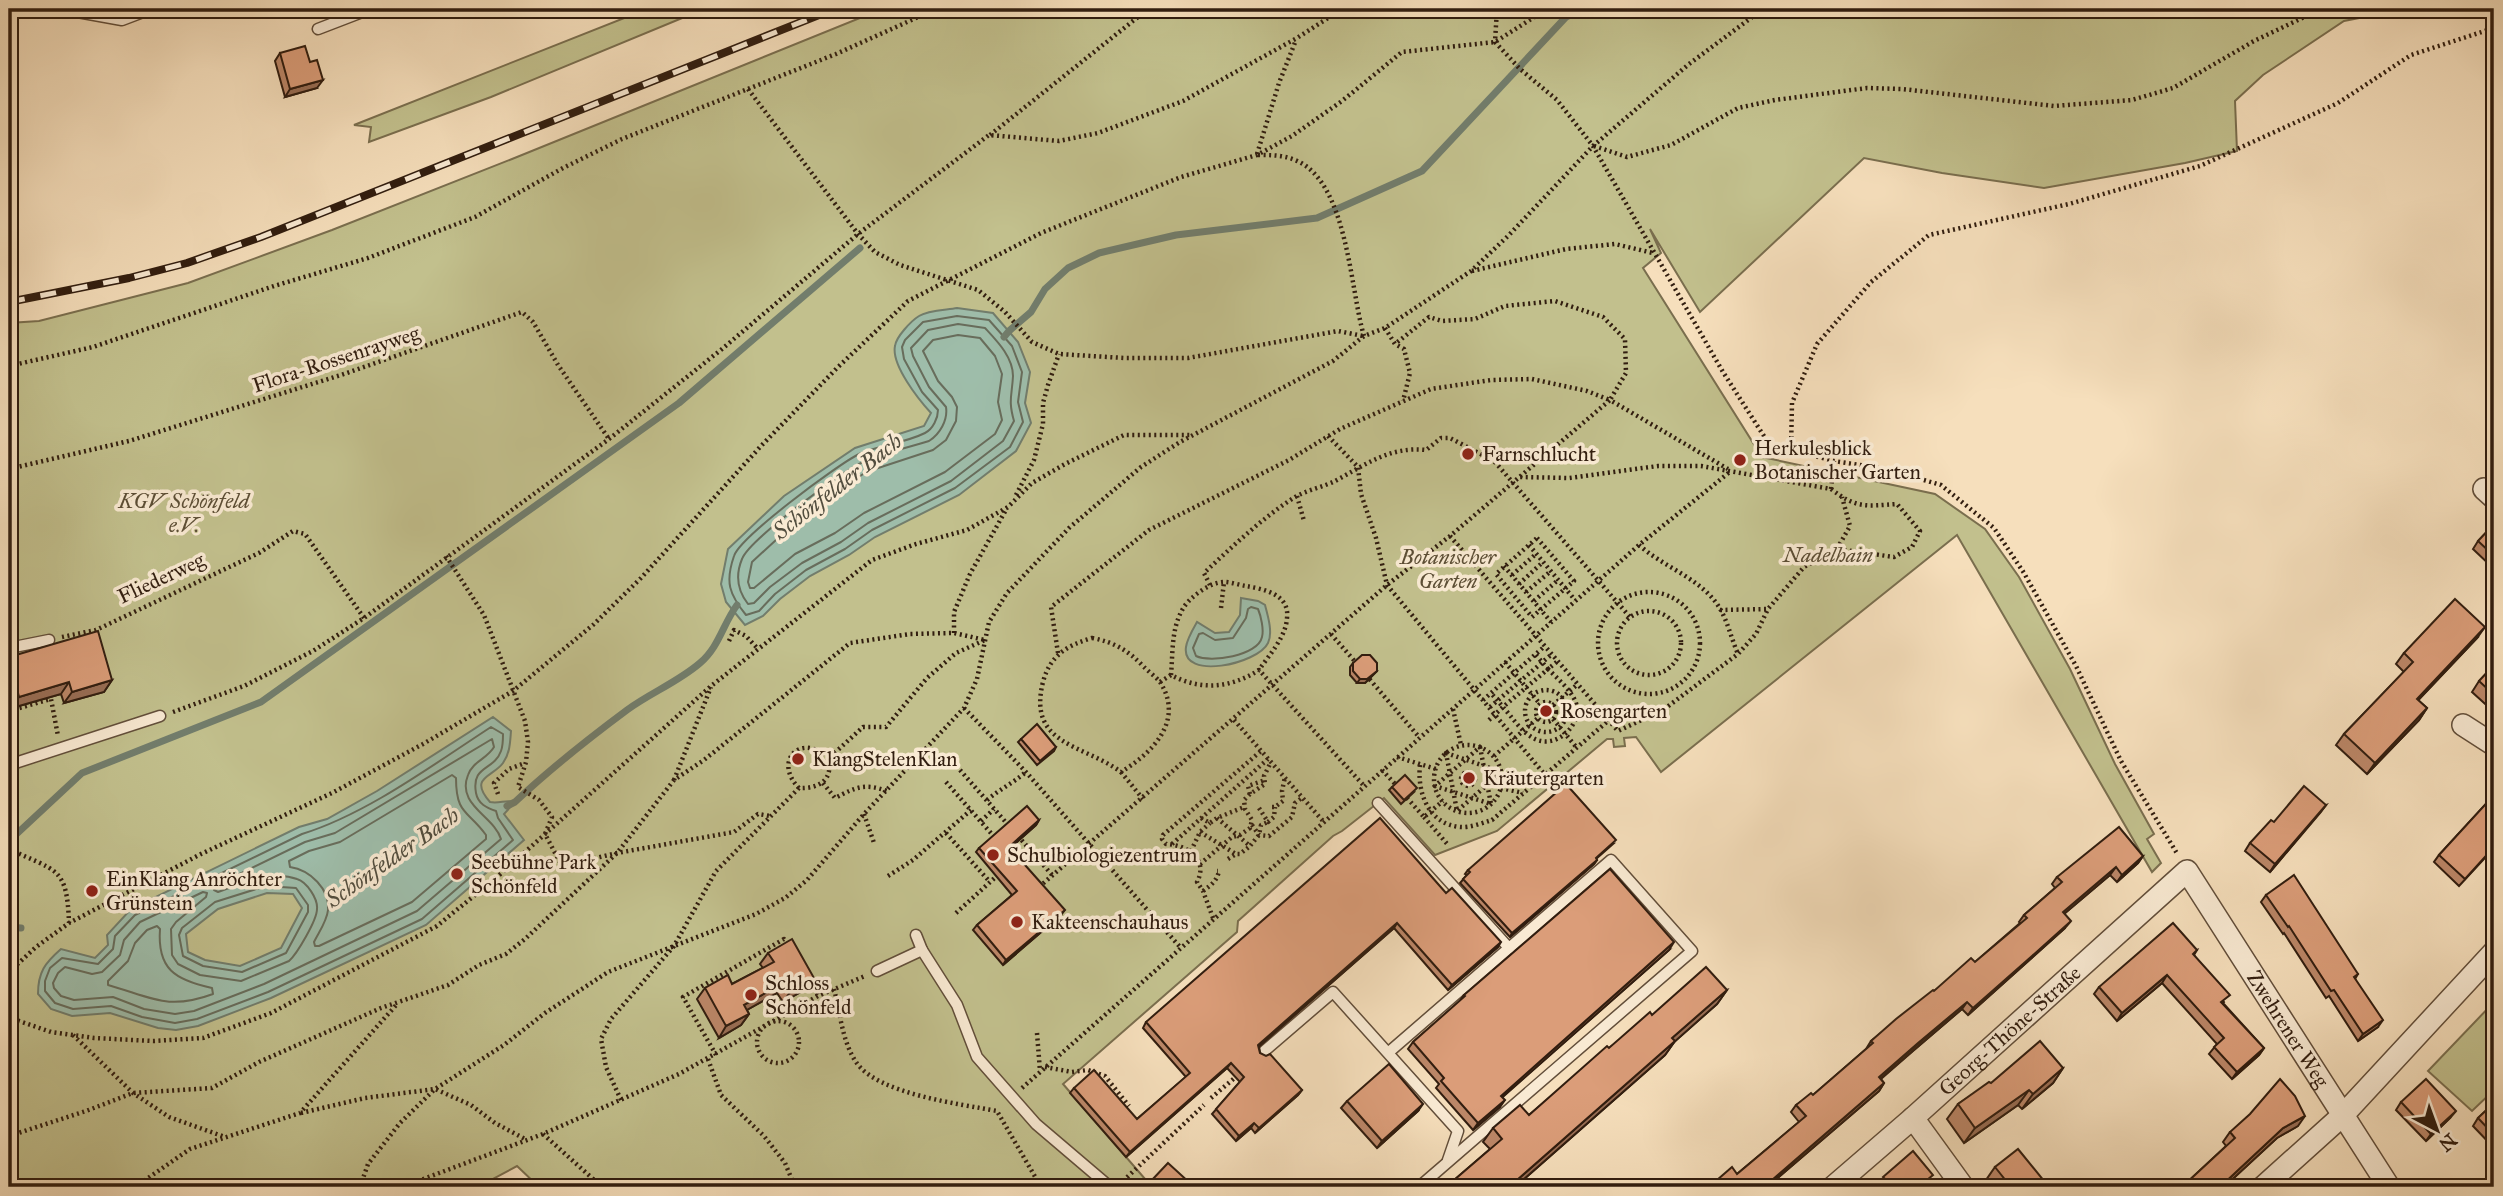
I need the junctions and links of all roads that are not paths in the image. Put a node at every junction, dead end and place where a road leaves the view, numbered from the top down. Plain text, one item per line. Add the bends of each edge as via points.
1 (61, 9) edge
2 (151, 9) edge
3 (370, 9) edge
4 (318, 29) dead end
5 (49, 640) road end
6 (9, 648) edge
7 (160, 716) road end
8 (2463, 725) dead end
9 (2494, 745) edge
10 (9, 765) edge
11 (1378, 803) dead end
12 (2187, 871) joint
13 (916, 935) dead end
14 (1509, 948) junction
15 (922, 950) junction
16 (2494, 952) edge
17 (877, 971) road end
18 (1389, 1052) junction
19 (1262, 1053) edge
20 (2343, 1115) junction
21 (1913, 1118) junction
22 (1447, 1162) junction
23 (1110, 1187) edge
24 (1419, 1187) edge
25 (1833, 1187) edge
26 (1963, 1187) edge
27 (2263, 1187) edge
28 (2389, 1187) edge

1 - 2 lane via 122,20
3 - 4 lane
5 - 6 lane
7 - 10 lane
8 - 9 street
11 - 14 lane
12 - 20 street, Zwehrener Weg
12 - 21 street, Georg-Thöne-Straße
13 - 15 lane
14 - 18 lane
14 - 22 lane via 1611,860 1692,951
15 - 17 lane
15 - 23 lane via 957,1005 977,1057 1036,1124
16 - 20 street
18 - 19 lane via 1333,992
18 - 22 lane via 1458,1131
20 - 27 street
20 - 28 street, Zwehrener Weg
21 - 25 street, Georg-Thöne-Straße
21 - 26 street
22 - 24 lane

